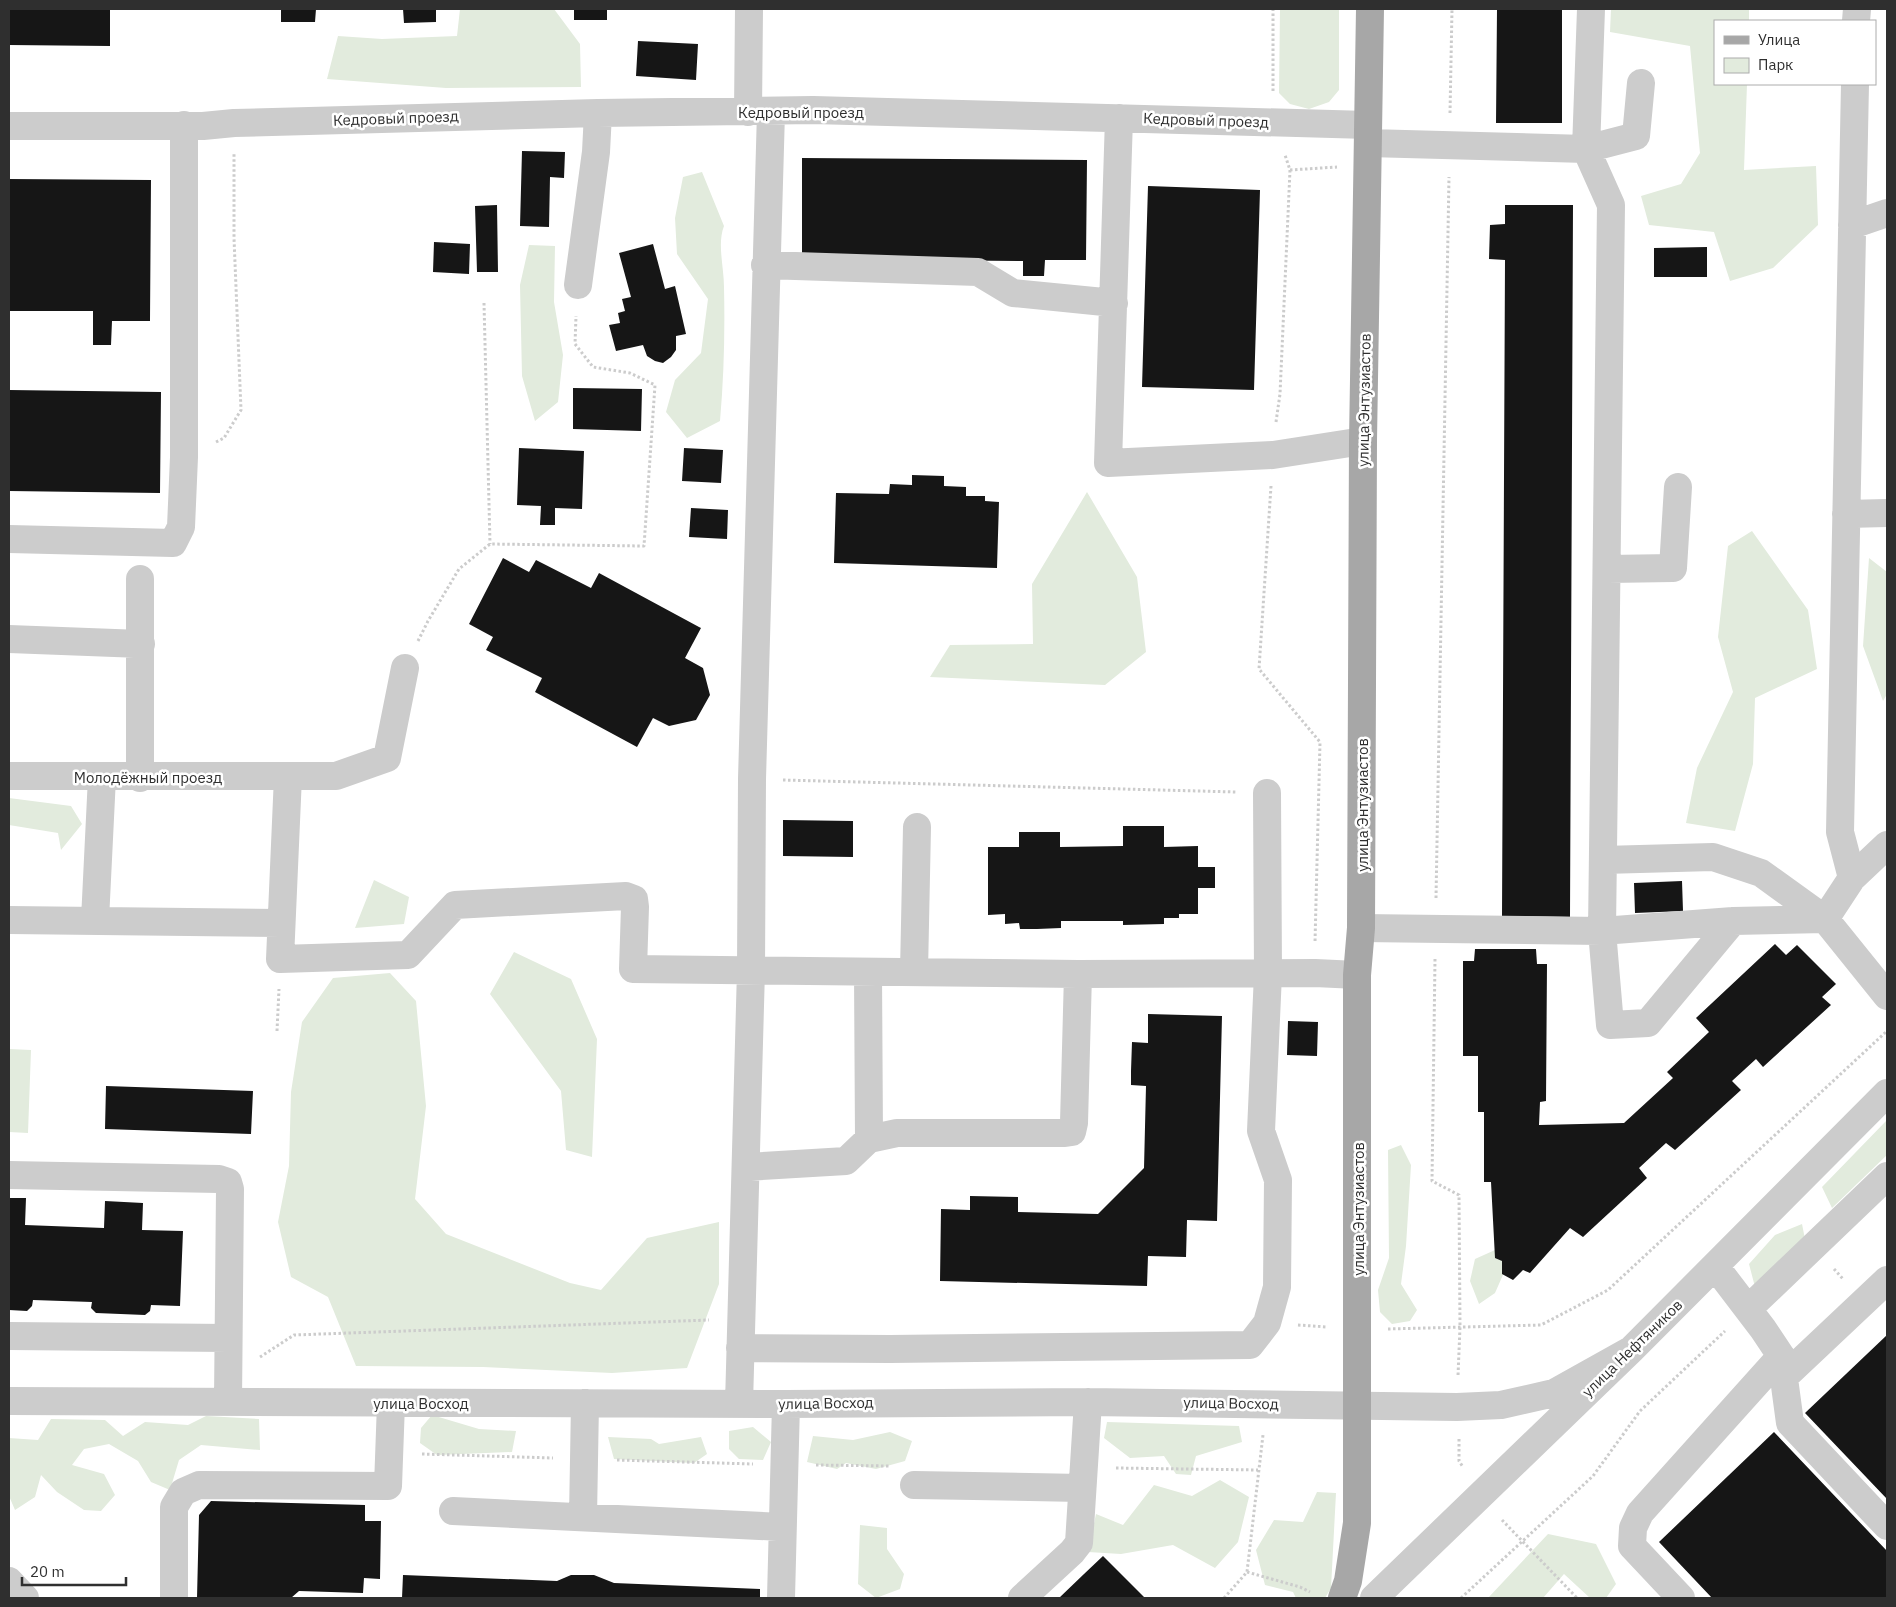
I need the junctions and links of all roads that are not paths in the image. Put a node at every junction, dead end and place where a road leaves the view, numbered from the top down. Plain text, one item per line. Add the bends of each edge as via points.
1 (749, 9) edge
2 (1370, 9) edge
3 (1591, 9) edge
4 (1641, 83) dead end
5 (1855, 85) edge
6 (759, 112) junction
7 (598, 113) junction
8 (1120, 118) junction
9 (184, 125) junction
10 (9, 126) edge
11 (1368, 134) junction
12 (1586, 149) junction
13 (1887, 213) edge
14 (1852, 225) junction
15 (765, 266) junction
16 (578, 285) road end
17 (1114, 303) junction
18 (1363, 441) junction
19 (1678, 487) dead end
20 (1887, 513) edge
21 (1846, 514) junction
22 (9, 540) edge
23 (1608, 569) junction
24 (140, 579) dead end
25 (9, 639) edge
26 (141, 644) junction
27 (405, 668) road end
28 (9, 776) edge
29 (288, 776) junction
30 (102, 777) junction
31 (140, 778) junction
32 (1268, 793) road end
33 (917, 827) dead end
34 (1887, 845) edge
35 (1603, 860) junction
36 (1852, 878) junction
37 (1825, 919) junction
38 (9, 920) edge
39 (94, 920) junction
40 (1733, 921) junction
41 (281, 923) junction
42 (1361, 928) junction
43 (1602, 931) junction
44 (752, 970) junction
45 (868, 972) junction
46 (914, 972) junction
47 (1078, 974) junction
48 (1268, 974) junction
49 (1357, 975) junction
50 (1887, 996) edge
51 (1887, 1093) edge
52 (869, 1138) junction
53 (746, 1167) junction
54 (9, 1175) edge
55 (1887, 1176) edge
56 (1715, 1266) junction
57 (1887, 1280) edge
58 (1748, 1309) junction
59 (9, 1336) edge
60 (228, 1338) junction
61 (740, 1348) junction
62 (1631, 1350) junction
63 (1782, 1367) junction
64 (228, 1390) junction
65 (9, 1402) edge
66 (390, 1402) junction
67 (1088, 1402) junction
68 (585, 1403) junction
69 (739, 1404) junction
70 (786, 1404) junction
71 (1356, 1405) junction
72 (1083, 1478) junction
73 (914, 1485) dead end
74 (453, 1511) dead end
75 (583, 1517) junction
76 (1887, 1526) edge
77 (782, 1527) junction
78 (9, 1581) edge
79 (25, 1598) edge
80 (174, 1598) edge
81 (781, 1598) edge
82 (1022, 1598) edge
83 (1342, 1598) edge
84 (1374, 1598) edge
85 (1681, 1598) edge

1 - 6 street
2 - 11 main road, улица Энтузиастов
3 - 12 street
4 - 12 street, Кедровый проезд via 1636,136
5 - 14 street
6 - 7 street, Кедровый проезд
6 - 8 street, Кедровый проезд via 813,110
6 - 15 street
7 - 9 street, Кедровый проезд
7 - 16 street via 596,152
8 - 11 street, Кедровый проезд via 1273,122
8 - 17 street
9 - 10 street, Кедровый проезд
9 - 22 street via 181,527 173,543
11 - 12 street, Кедровый проезд via 1449,146
11 - 18 main road, улица Энтузиастов
12 - 23 street via 1611,206
13 - 14 street
14 - 21 street
15 - 17 street via 978,272 1013,293
15 - 44 street via 752,779
17 - 18 street via 1108,463 1273,455
18 - 42 main road, улица Энтузиастов
19 - 23 street via 1673,568
20 - 21 street
21 - 36 street via 1840,832
23 - 35 street
24 - 26 street
25 - 26 street
26 - 31 street
27 - 29 street, Молодёжный проезд via 387,758 336,776
28 - 30 street, Молодёжный проезд
29 - 31 street, Молодёжный проезд
29 - 41 street
30 - 31 street, Молодёжный проезд
30 - 39 street
32 - 48 street
33 - 46 street
34 - 36 street
35 - 37 street via 1713,857 1761,873
35 - 43 street
36 - 37 street
37 - 40 street
37 - 50 street
38 - 39 street
39 - 41 street
40 - 43 street
40 - 43 street via 1648,1023 1610,1025
41 - 44 street via 280,959 408,955 455,906 626,896 634,899 635,907 634,969
42 - 43 street
42 - 49 main road, улица Энтузиастов
44 - 45 street
44 - 53 street
45 - 46 street
45 - 52 street
46 - 47 street
47 - 48 street
47 - 52 street via 1072,1132 897,1133
48 - 49 street
48 - 61 street via 1260,1131 1278,1180 1277,1287 1268,1323 1250,1345
49 - 71 main road, улица Энтузиастов
51 - 56 street, улица Нефтяников
52 - 53 street via 846,1161
53 - 61 street
54 - 60 street via 219,1179 228,1182
55 - 58 street
56 - 58 street
56 - 62 street, улица Нефтяников
57 - 63 street
58 - 63 street via 1763,1329
59 - 60 street
60 - 64 street
61 - 69 street
62 - 71 street, улица Восход via 1554,1393 1501,1405
62 - 84 street, улица Нефтяников
63 - 76 street via 1790,1423
63 - 85 street via 1640,1513 1633,1528 1632,1546
64 - 65 street, улица Восход
64 - 66 street, улица Восход
66 - 68 street, улица Восход
66 - 80 street via 388,1486 199,1484 183,1492 174,1507
67 - 70 street, улица Восход
67 - 71 street, улица Восход
67 - 72 street
68 - 69 street, улица Восход
68 - 75 street
69 - 70 street, улица Восход
70 - 77 street
71 - 83 main road, улица Энтузиастов via 1357,1523 1348,1581
72 - 73 street
72 - 82 street via 1078,1543
74 - 75 street
75 - 77 street
77 - 81 street
78 - 79 street

